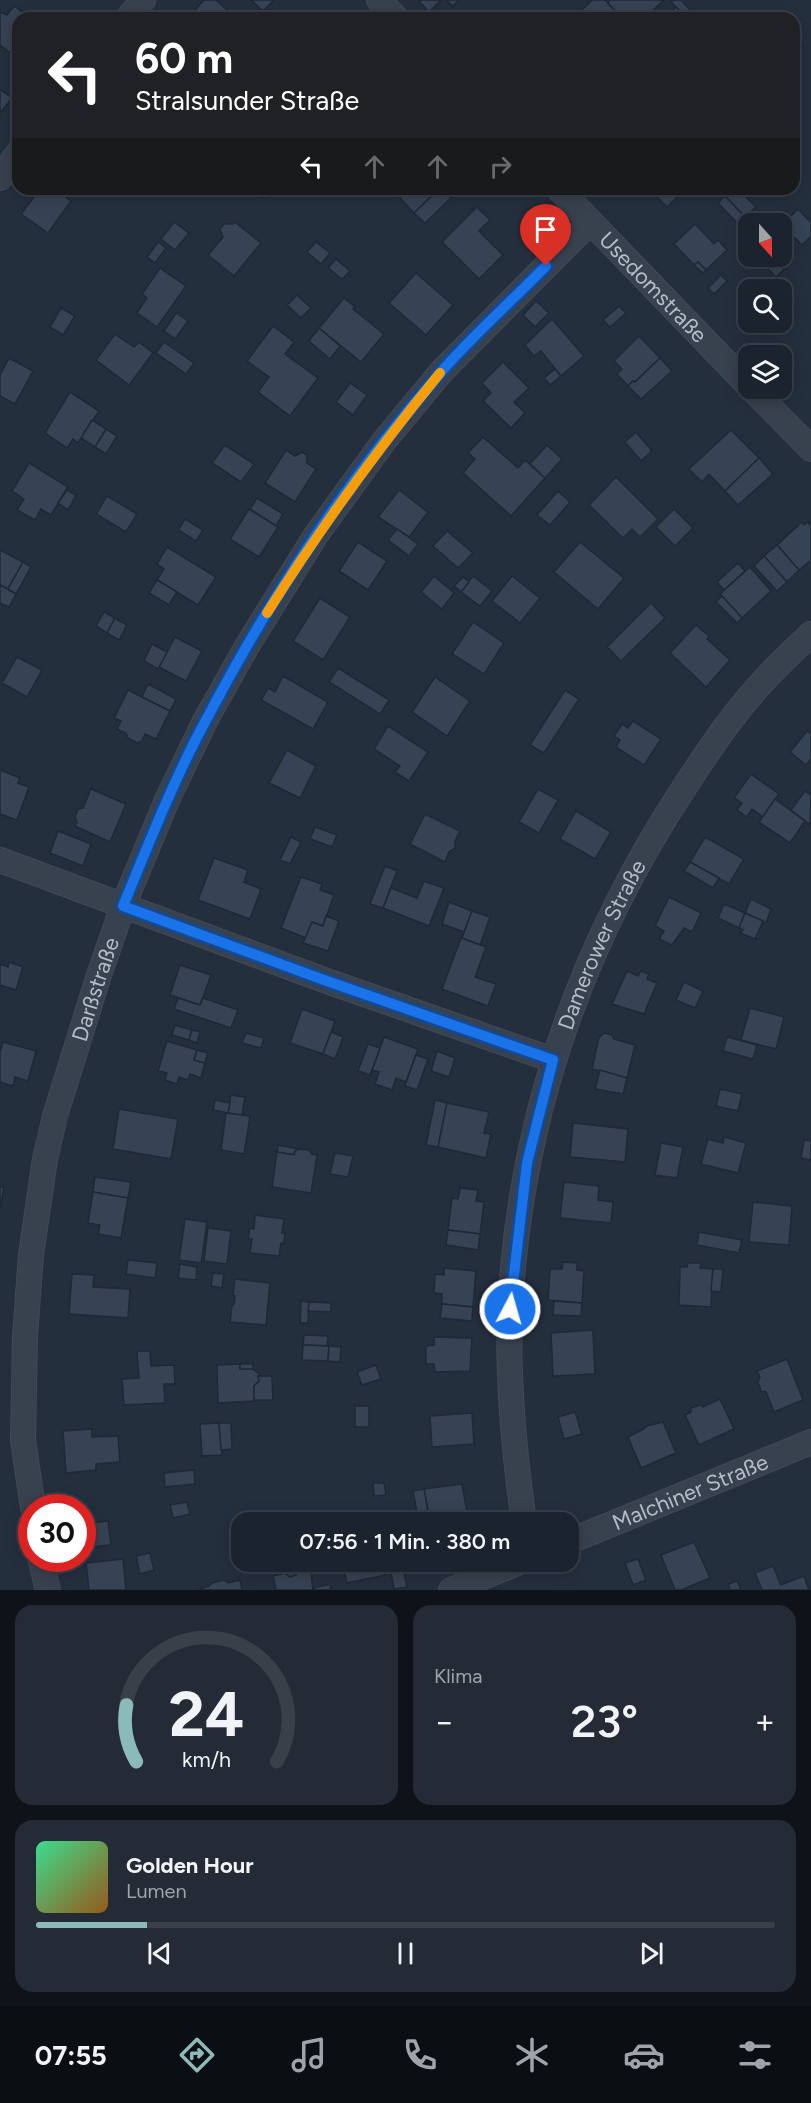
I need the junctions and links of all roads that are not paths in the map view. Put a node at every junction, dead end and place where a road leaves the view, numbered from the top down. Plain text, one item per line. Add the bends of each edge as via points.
1 (143, 0) edge
2 (379, 0) edge
3 (133, 12) edge
4 (390, 12) edge
5 (12, 161) edge
6 (0, 178) edge
7 (565, 195) edge
8 (590, 222) junction
9 (738, 375) edge
10 (762, 399) edge
11 (811, 449) edge
12 (811, 634) edge
13 (0, 860) edge
14 (123, 906) junction
15 (553, 1060) junction
16 (811, 1442) edge
17 (31, 1494) edge
18 (523, 1512) edge
19 (579, 1537) edge
20 (44, 1572) edge
21 (495, 1572) edge
22 (48, 1590) edge
23 (451, 1590) edge

1 - 3 street
2 - 4 street
5 - 6 street
7 - 8 street, Usedomstraße
8 - 9 street, Usedomstraße
8 - 14 street, Darßstraße via 442,371 384,441 316,535 205,721
10 - 11 street, Usedomstraße
12 - 15 street, Damerower Straße via 737,712 664,819 593,953
13 - 14 street
14 - 15 street
14 - 17 street, Darßstraße via 78,1037 43,1170 25,1336 23,1440
15 - 18 street, Damerower Straße via 527,1163 510,1309 511,1406
16 - 19 street, Malchiner Straße
20 - 22 street
21 - 23 street

